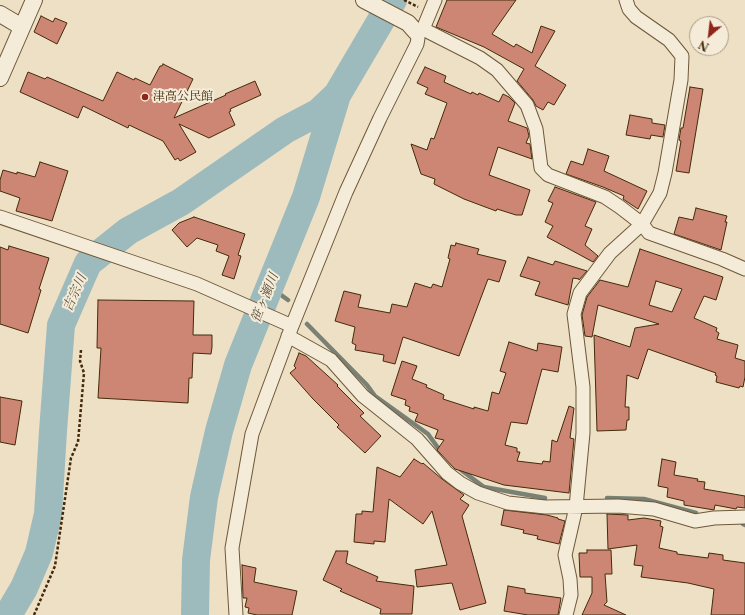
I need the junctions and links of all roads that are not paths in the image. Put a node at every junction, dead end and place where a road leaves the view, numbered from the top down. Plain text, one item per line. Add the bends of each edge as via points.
1 (34, 0) edge
2 (364, 0) edge
3 (435, 0) edge
4 (626, 0) edge
5 (0, 14) edge
6 (22, 26) junction
7 (417, 29) junction
8 (0, 78) edge
9 (0, 217) edge
10 (642, 224) junction
11 (745, 269) edge
12 (290, 331) junction
13 (576, 507) junction
14 (745, 517) edge
15 (236, 615) edge
16 (566, 615) edge

1 - 6 street
2 - 7 street
3 - 7 street
4 - 10 street via 636,17 669,40 682,56 681,80 665,173 660,193
5 - 6 street
6 - 8 street
7 - 10 street via 480,58 497,70 527,105 536,129 541,168 548,175 605,197
7 - 12 street via 417,44 346,192
9 - 12 street via 196,284
10 - 11 street via 649,233
10 - 13 street via 610,253 580,293 574,314 583,387 583,433
12 - 13 street via 332,360 363,396 417,439 447,473 460,483 478,493 508,503
12 - 15 street via 252,434 232,548
13 - 14 street via 618,506 654,509 695,521
13 - 16 street via 565,555 571,595

